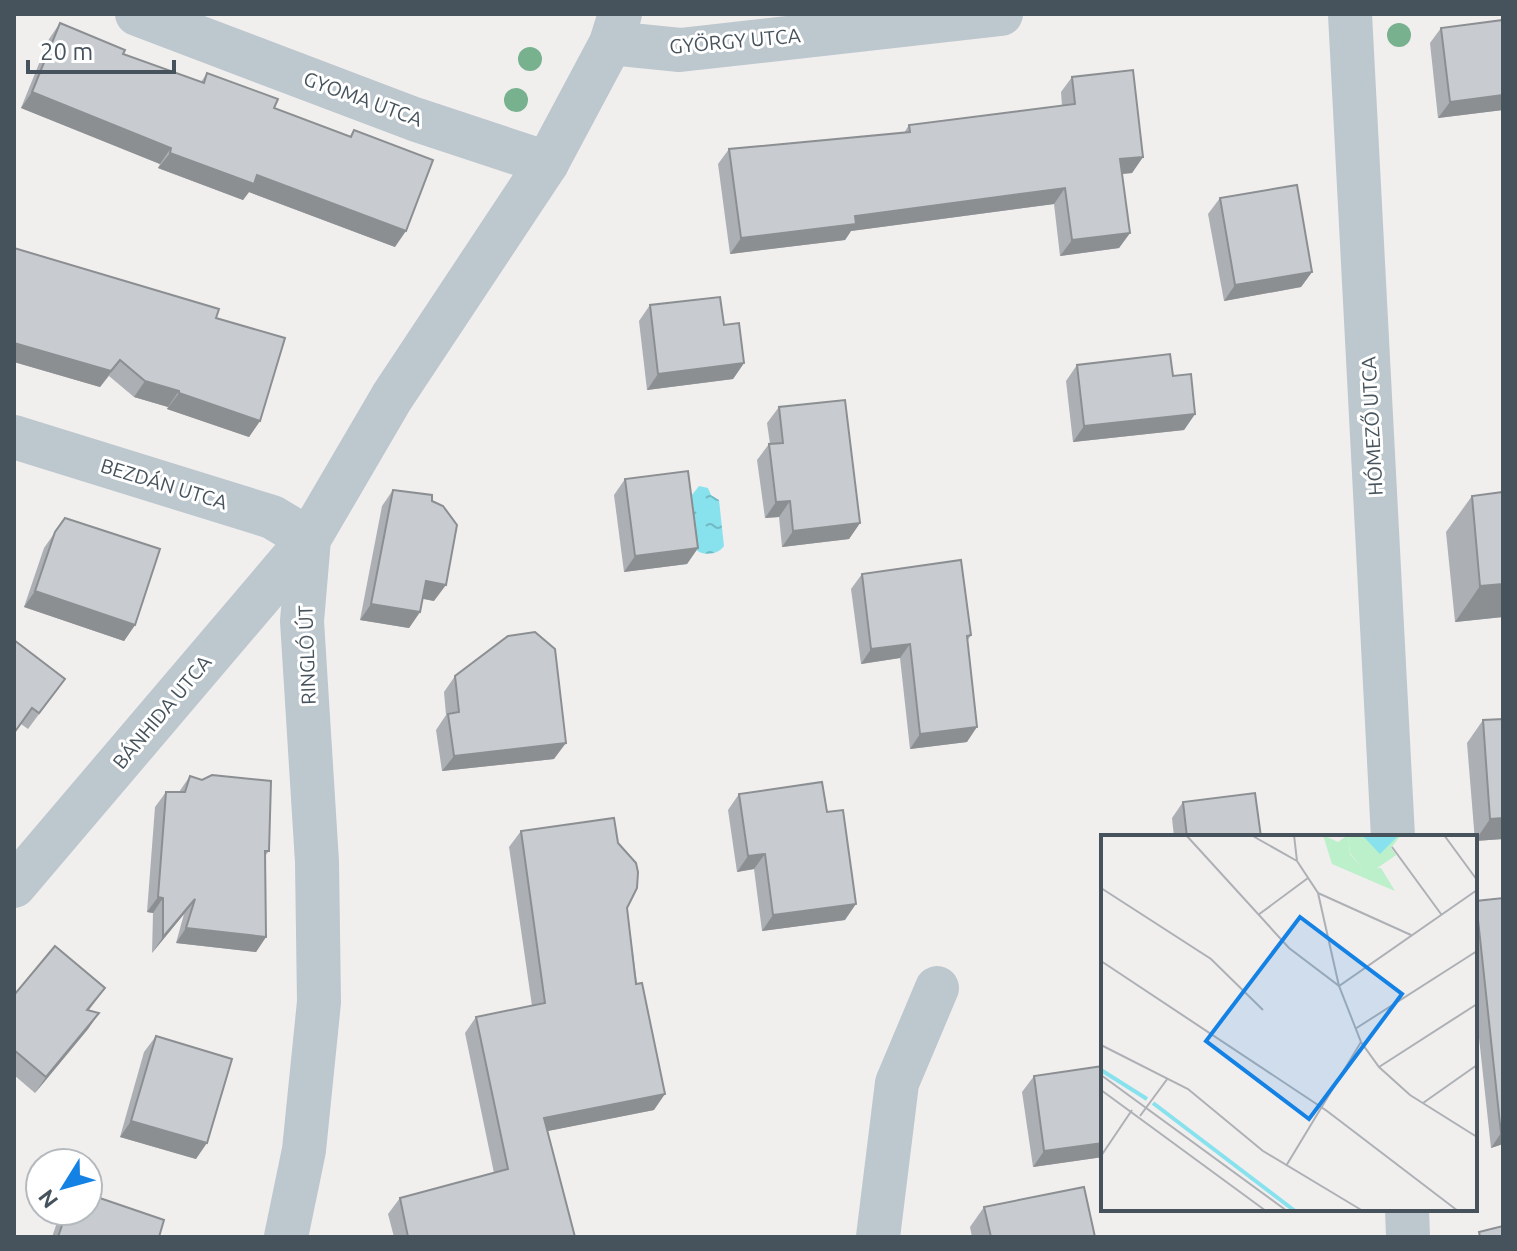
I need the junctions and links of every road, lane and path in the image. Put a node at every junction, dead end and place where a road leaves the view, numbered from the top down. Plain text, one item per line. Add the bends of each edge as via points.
1 (137, 14) edge
2 (1001, 14) edge
3 (1350, 14) edge
4 (616, 28) edge
5 (547, 163) junction
6 (14, 437) edge
7 (309, 539) junction
8 (1393, 835) edge
9 (14, 886) edge
10 (937, 988) dead end
11 (1407, 1211) edge
12 (286, 1237) edge
13 (878, 1237) edge
14 (1408, 1237) edge

1 - 5 street, GYOMA UTCA via 414,119
2 - 4 street, GYÖRGY UTCA via 680,50
3 - 8 street, HÓMEZŐ UTCA
4 - 5 street, RINGLÓ ÚT
5 - 7 street, RINGLÓ ÚT via 392,397
6 - 7 street, BEZDÁN UTCA via 272,517
7 - 9 street, BÁNHIDA UTCA
7 - 12 street, RINGLÓ ÚT via 302,621 319,1002 304,1150
10 - 13 street via 897,1083
11 - 14 street

